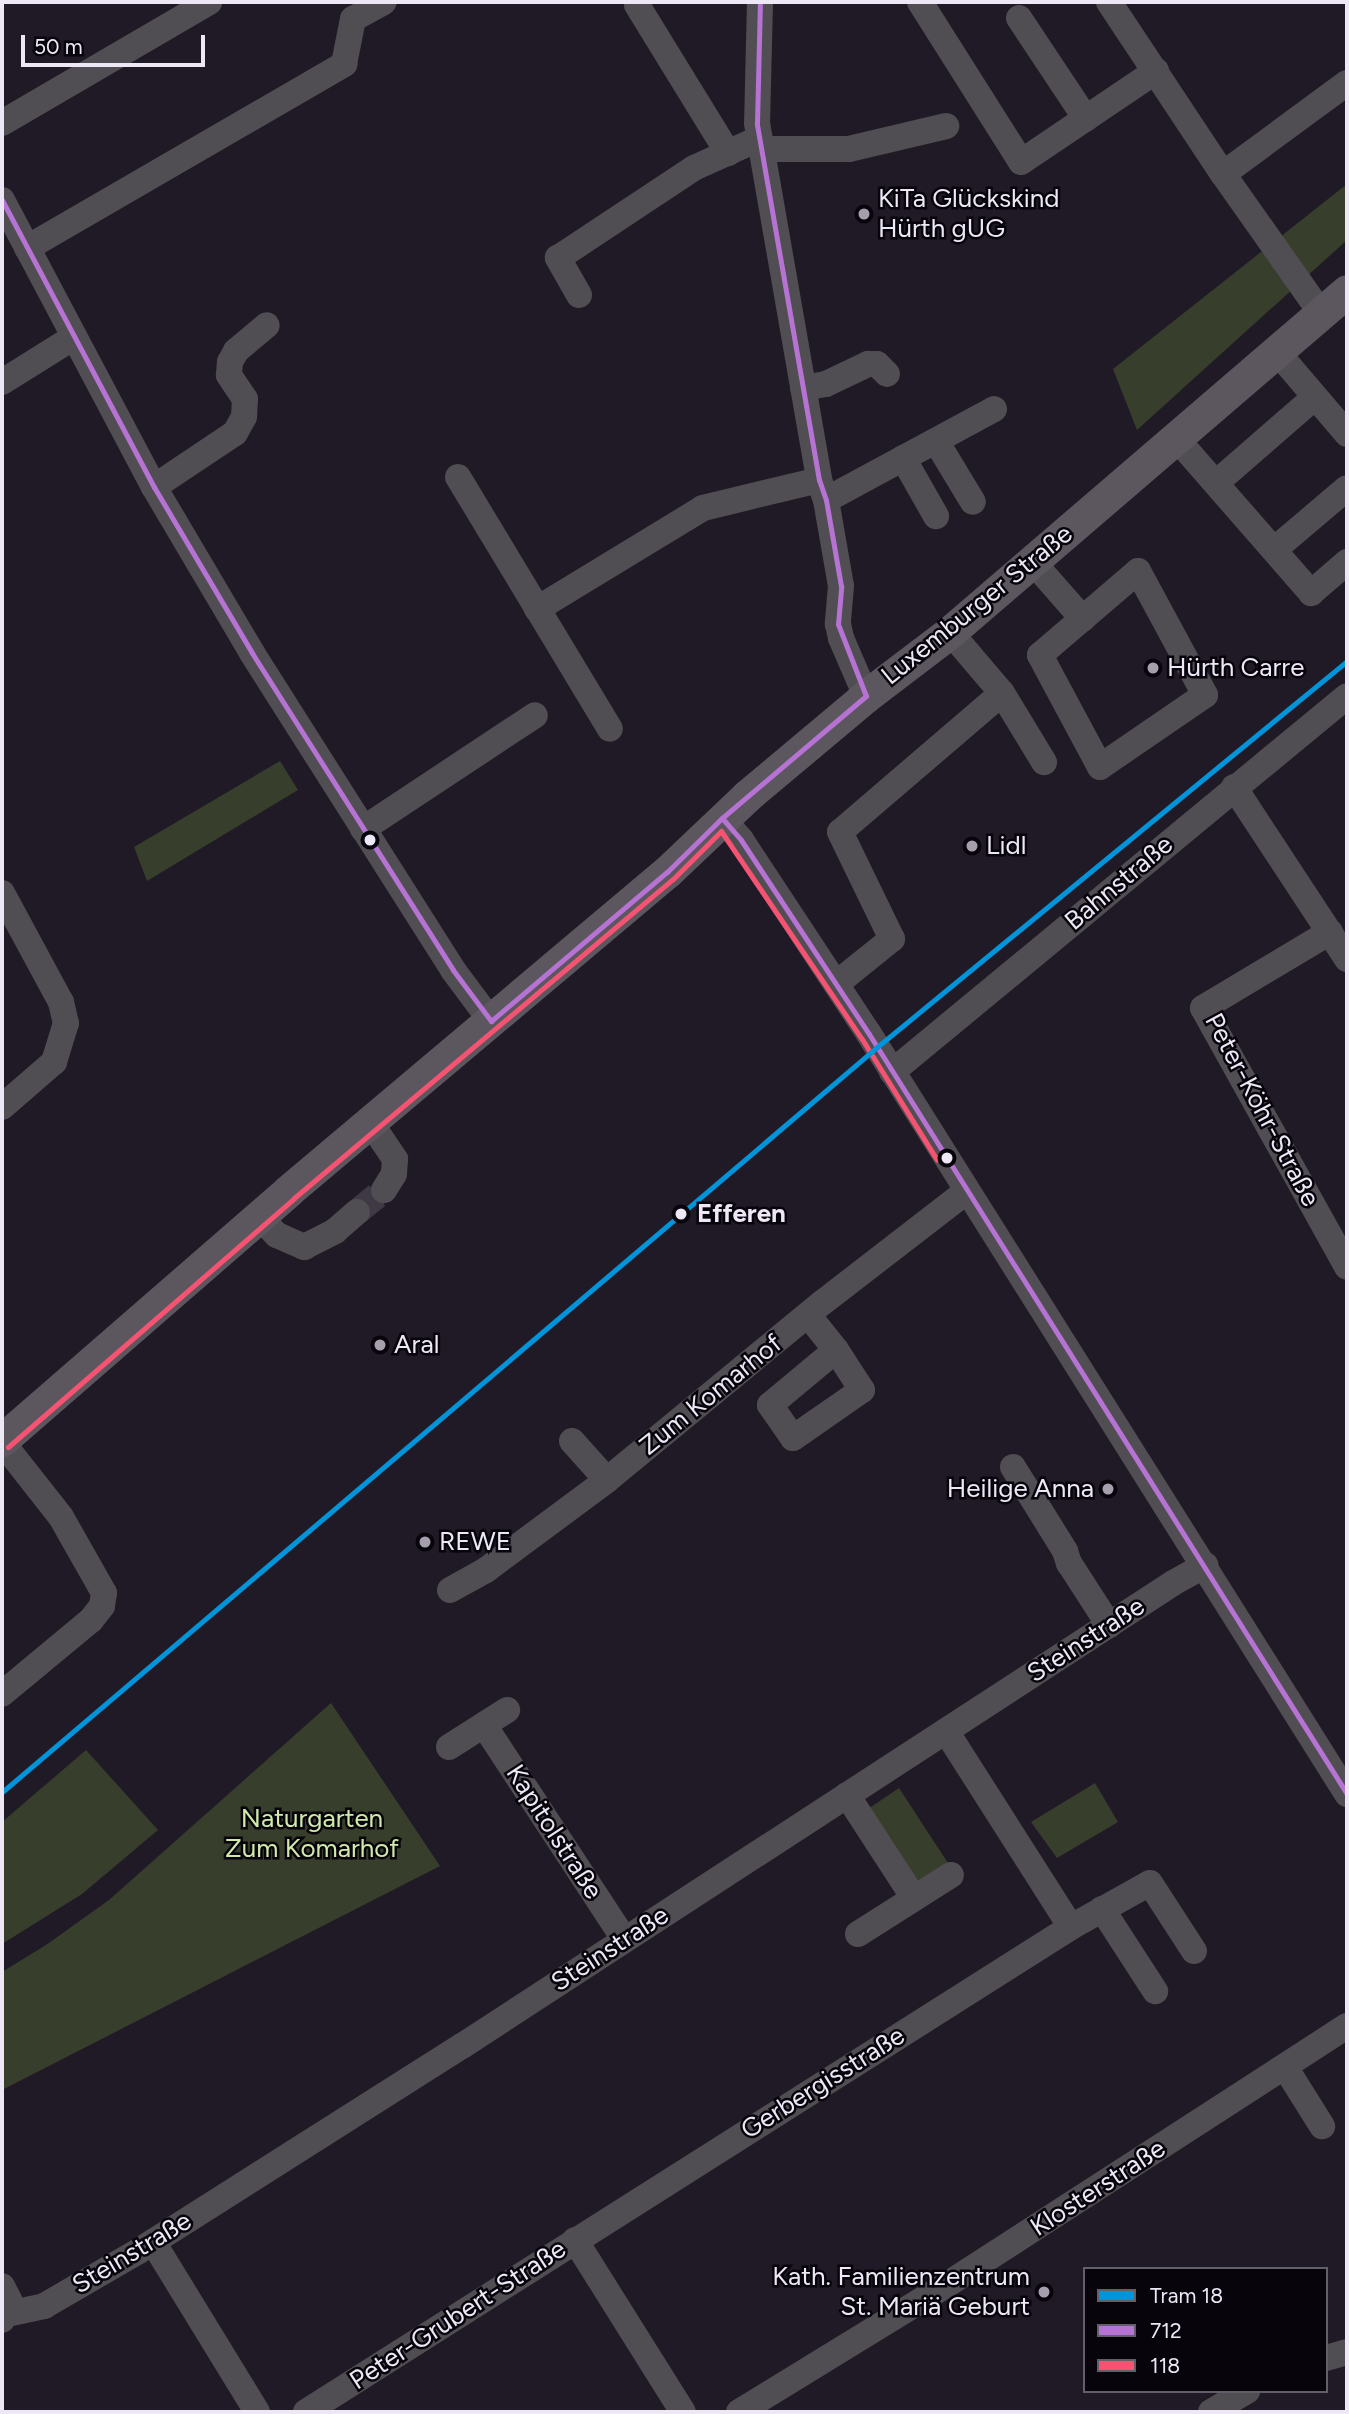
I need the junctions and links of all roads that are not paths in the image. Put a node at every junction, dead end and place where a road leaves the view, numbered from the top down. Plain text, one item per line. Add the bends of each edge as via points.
1 (208, 2) edge
2 (384, 2) edge
3 (760, 2) edge
4 (920, 2) edge
5 (1109, 2) edge
6 (637, 5) dead end
7 (1020, 18) dead end
8 (1156, 71) junction
9 (1347, 83) edge
10 (1086, 119) junction
11 (2, 123) edge
12 (946, 126) dead end
13 (761, 144) junction
14 (728, 153) junction
15 (1223, 174) junction
16 (2, 200) edge
17 (27, 248) junction
18 (1347, 291) edge
19 (579, 295) dead end
20 (1321, 313) junction
21 (267, 325) dead end
22 (74, 337) junction
23 (1277, 352) junction
24 (887, 374) dead end
25 (2, 382) edge
26 (803, 388) junction
27 (1315, 397) junction
28 (994, 409) dead end
29 (1347, 434) edge
30 (1176, 438) junction
31 (936, 441) junction
32 (901, 469) junction
33 (458, 477) dead end
34 (1216, 483) junction
35 (154, 487) junction
36 (1347, 488) edge
37 (824, 498) junction
38 (973, 502) dead end
39 (936, 516) dead end
40 (1275, 549) junction
41 (1032, 561) junction
42 (1347, 562) edge
43 (537, 609) junction
44 (1083, 619) junction
45 (950, 632) junction
46 (1002, 692) junction
47 (866, 696) junction
48 (1347, 696) edge
49 (535, 715) dead end
50 (610, 729) dead end
51 (1044, 762) dead end
52 (1234, 787) junction
53 (722, 818) junction
54 (363, 829) junction
55 (2, 893) edge
56 (1330, 932) junction
57 (1347, 959) edge
58 (835, 984) junction
59 (491, 1021) junction
60 (892, 1072) junction
61 (2, 1107) edge
62 (370, 1122) junction
63 (384, 1190) tunnel mouth
64 (967, 1191) junction
65 (357, 1212) tunnel mouth
66 (259, 1216) junction
67 (1347, 1267) edge
68 (808, 1315) junction
69 (836, 1350) dead end
70 (2, 1441) edge
71 (572, 1441) dead end
72 (1013, 1467) dead end
73 (607, 1480) junction
74 (1205, 1565) junction
75 (450, 1590) dead end
76 (1109, 1625) junction
77 (2, 1694) edge
78 (507, 1710) dead end
79 (484, 1725) junction
80 (946, 1731) junction
81 (449, 1747) dead end
82 (1347, 1794) edge
83 (847, 1795) junction
84 (951, 1875) dead end
85 (914, 1898) junction
86 (1108, 1905) junction
87 (1071, 1927) junction
88 (858, 1934) dead end
89 (624, 1939) junction
90 (1194, 1951) dead end
91 (1155, 1990) dead end
92 (1347, 2026) edge
93 (1285, 2067) junction
94 (1322, 2126) dead end
95 (575, 2240) junction
96 (153, 2242) junction
97 (2, 2286) edge
98 (4, 2317) edge
99 (1347, 2352) edge
100 (1328, 2357) edge
101 (1244, 2393) edge
102 (257, 2412) edge
103 (306, 2412) edge
104 (683, 2412) edge
105 (740, 2412) edge
106 (1211, 2412) edge

1 - 11 street
2 - 17 street via 353,19 344,64
3 - 13 street
4 - 10 street via 1021,162
5 - 8 street
6 - 14 street
7 - 10 street
8 - 10 street
8 - 15 street
9 - 15 street
12 - 13 street via 849,149
13 - 14 street
13 - 26 street
14 - 19 street via 694,168 558,258
15 - 20 street
16 - 17 street
17 - 22 street
18 - 20 main road, Luxemburger Straße
20 - 23 main road, Luxemburger Straße
21 - 35 street via 236,351 230,362 229,374 245,399 244,417 235,433
22 - 25 street
22 - 35 street
23 - 27 street
23 - 30 main road, Luxemburger Straße
24 - 26 street via 877,364 868,364 826,384
26 - 37 street
27 - 29 street
27 - 34 street
28 - 31 street
30 - 34 street
30 - 41 main road, Luxemburger Straße
31 - 32 street
31 - 38 street
32 - 37 street
32 - 39 street
33 - 43 street
34 - 40 street
35 - 54 street
36 - 40 street
37 - 43 street via 703,508
37 - 47 street via 841,586 838,624
40 - 42 street via 1311,593
41 - 44 street
41 - 45 main road, Luxemburger Straße
43 - 50 street
44 - 44 street via 1040,655 1100,767 1205,695 1138,571
45 - 46 street
45 - 47 main road, Luxemburger Straße
46 - 51 street
46 - 58 street via 840,832 892,939
47 - 53 main road, Luxemburger Straße
48 - 52 street, Bahnstraße
49 - 54 street
52 - 56 street
52 - 60 street, Bahnstraße
53 - 58 street
53 - 59 main road, Luxemburger Straße via 667,872
54 - 59 street
55 - 61 street via 61,1002 66,1023 54,1062
56 - 57 street
56 - 67 street, Peter-Köhr-Straße via 1203,1008
58 - 60 street
59 - 62 main road, Luxemburger Straße
60 - 64 street
62 - 63 street via 395,1159 394,1174
62 - 66 main road, Luxemburger Straße
64 - 68 street, Zum Komarhof
64 - 74 street
65 - 66 street via 335,1231 304,1247 277,1235
66 - 70 main road, Luxemburger Straße
68 - 69 street
68 - 73 street, Zum Komarhof
70 - 77 street via 61,1517 104,1593 102,1606 91,1620
71 - 73 street
72 - 76 street
73 - 75 street, Zum Komarhof via 486,1570
74 - 76 street, Steinstraße
74 - 82 street
76 - 80 street, Steinstraße
78 - 79 street
79 - 81 street
79 - 89 street, Kapitolstraße
80 - 83 street, Steinstraße
80 - 87 street
83 - 85 street
83 - 89 street, Steinstraße
84 - 85 street
85 - 88 street
86 - 87 street, Gerbergisstraße
86 - 90 street, Gerbergisstraße via 1150,1883
86 - 91 street
87 - 95 street, Gerbergisstraße
89 - 96 street, Steinstraße
92 - 93 street, Klosterstraße
93 - 94 street
93 - 105 street, Klosterstraße
95 - 103 street, Peter-Grubert-Straße
95 - 104 street
96 - 98 street, Steinstraße via 44,2305
96 - 102 street
97 - 98 street, Steinstraße via 9,2300
99 - 100 street
101 - 106 street

